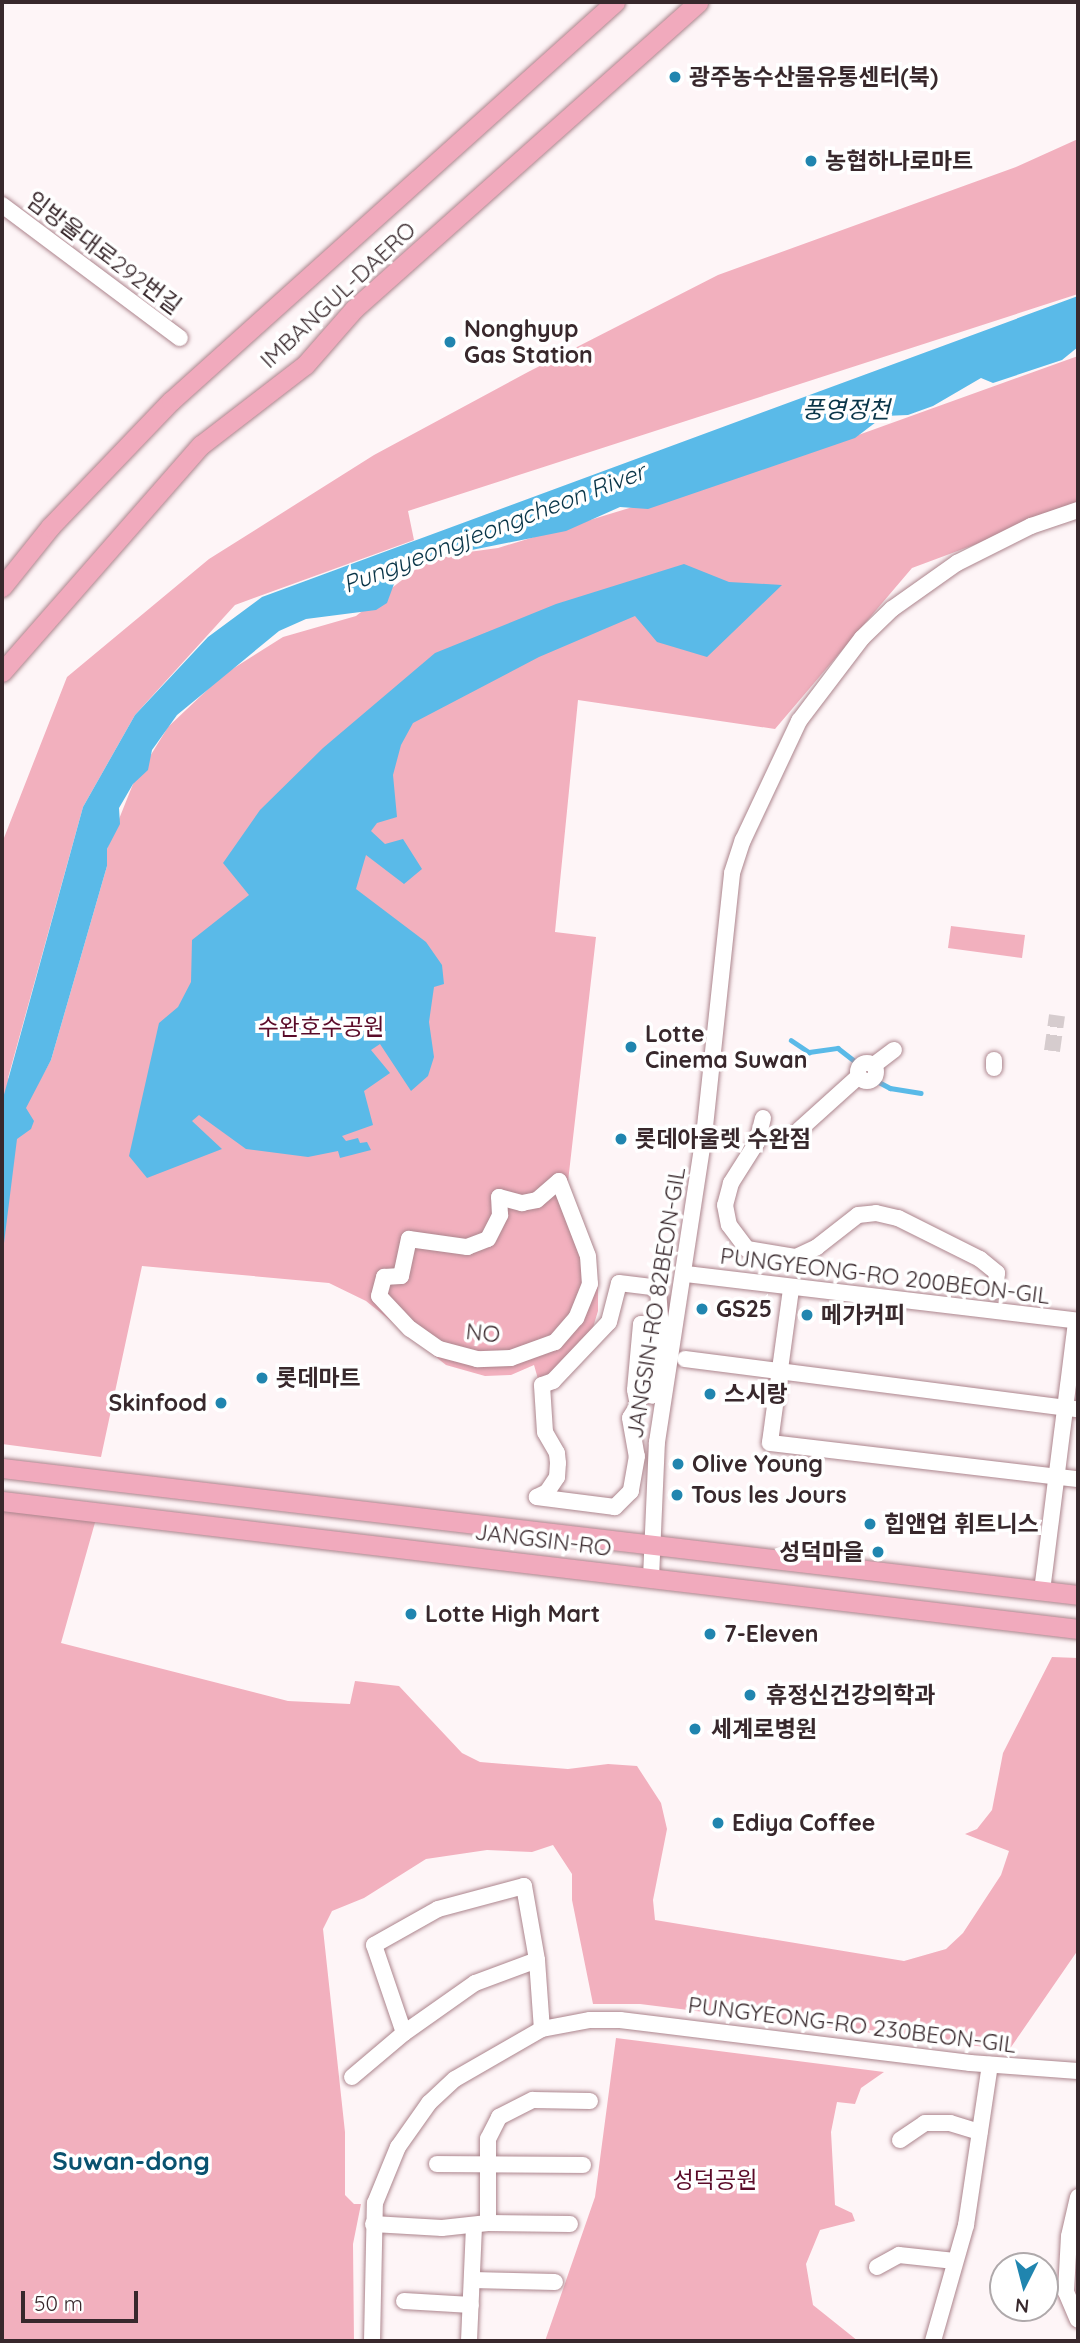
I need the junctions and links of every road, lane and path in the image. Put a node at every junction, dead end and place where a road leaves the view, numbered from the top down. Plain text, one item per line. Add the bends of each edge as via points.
1 (615, 2) edge
2 (698, 2) edge
3 (2, 205) edge
4 (180, 338) dead end
5 (1078, 510) edge
6 (2, 587) edge
7 (2, 672) edge
8 (894, 1050) dead end
9 (763, 1118) dead end
10 (799, 1130) dead end
11 (499, 1197) joint
12 (686, 1274) junction
13 (791, 1289) junction
14 (995, 1291) dead end
15 (1077, 1321) edge
16 (685, 1359) dead end
17 (780, 1371) junction
18 (1072, 1408) edge
19 (5, 1469) edge
20 (1056, 1476) junction
21 (1078, 1479) edge
22 (2, 1501) edge
23 (615, 1507) joint
24 (655, 1545) junction
25 (651, 1578) junction
26 (1042, 1591) junction
27 (1078, 1595) edge
28 (1078, 1629) edge
29 (537, 1960) junction
30 (542, 2029) junction
31 (404, 2034) junction
32 (990, 2065) junction
33 (1078, 2071) edge
34 (352, 2077) dead end
35 (590, 2101) dead end
36 (980, 2132) junction
37 (900, 2140) dead end
38 (438, 2164) dead end
39 (487, 2165) junction
40 (583, 2165) dead end
41 (1078, 2197) edge
42 (373, 2224) junction
43 (570, 2224) dead end
44 (481, 2225) junction
45 (955, 2262) junction
46 (877, 2267) dead end
47 (472, 2280) junction
48 (555, 2282) dead end
49 (404, 2301) dead end
50 (471, 2305) junction
51 (1078, 2320) edge
52 (372, 2341) edge
53 (469, 2341) edge
54 (933, 2341) edge

1 - 6 main road, IMBANGUL-DAERO via 171,401 50,527
2 - 7 main road, IMBANGUL-DAERO via 354,309 304,365 201,445
3 - 4 street, 임방울대로292번길
5 - 12 street, JANGSIN-RO 82BEON-GIL via 995,542 926,584 862,638 799,721 732,873
8 - 10 street via 874,1065 873,1079 859,1076
9 - 14 street via 757,1142 732,1183 726,1205 729,1225 747,1249 796,1257 858,1215 876,1213 898,1218 980,1259 997,1273
11 - 11 street, NO via 522,1203 537,1200 559,1181 588,1256 590,1284 576,1318 555,1342 511,1358 477,1359 439,1349 410,1329 379,1296 384,1278 401,1276 409,1239 467,1247 488,1239 500,1215
12 - 13 street, PUNGYEONG-RO 200BEON-GIL
12 - 24 street, JANGSIN-RO 82BEON-GIL via 657,1442 651,1514
13 - 15 street, PUNGYEONG-RO 200BEON-GIL
13 - 17 street
15 - 18 street
16 - 17 street
17 - 18 street
17 - 20 street via 770,1443
18 - 20 street
19 - 24 main road, JANGSIN-RO
20 - 21 street
20 - 26 street
22 - 25 main road, JANGSIN-RO
23 - 23 street via 537,1497 547,1492 557,1477 558,1463 545,1432 542,1385 553,1381 609,1322 619,1283 658,1289 661,1326 652,1395 646,1394 652,1325 641,1324 635,1390 638,1405 630,1418 637,1456 631,1491
24 - 25 street, JANGSIN-RO 82BEON-GIL
24 - 26 main road, JANGSIN-RO
25 - 28 main road, JANGSIN-RO
26 - 27 main road, JANGSIN-RO
29 - 30 street
29 - 31 street via 475,1983
29 - 31 street via 524,1886 438,1909 374,1945
30 - 32 street, PUNGYEONG-RO 230BEON-GIL via 620,2020
30 - 42 street, PUNGYEONG-RO 230BEON-GIL via 476,2064 429,2104 386,2170
31 - 34 street
32 - 33 street, PUNGYEONG-RO 230BEON-GIL
32 - 36 street
35 - 39 street via 533,2100 514,2107 491,2127
36 - 37 street via 950,2123 925,2123
36 - 45 street via 974,2186
38 - 39 street
39 - 40 street
39 - 44 street
41 - 51 street via 1069,2236 1066,2292
42 - 44 street
42 - 52 street, PUNGYEONG-RO 230BEON-GIL
43 - 44 street
44 - 47 street
45 - 46 street via 899,2255
45 - 54 street
47 - 48 street
47 - 50 street
49 - 50 street
50 - 53 street

